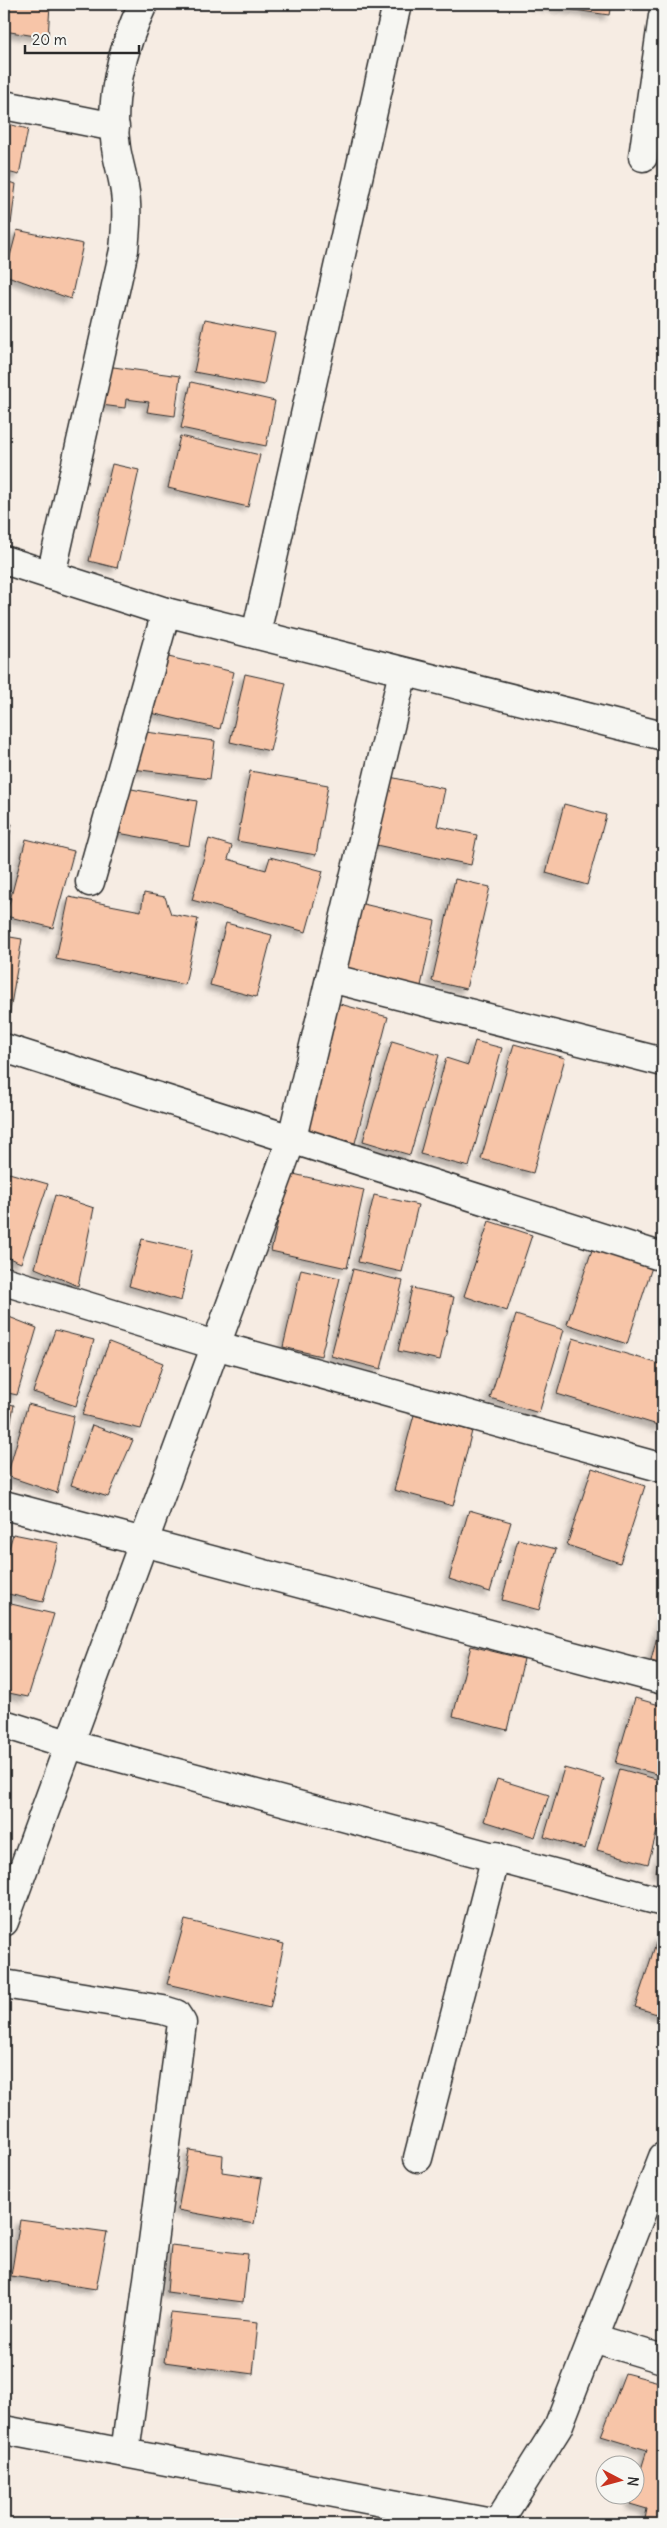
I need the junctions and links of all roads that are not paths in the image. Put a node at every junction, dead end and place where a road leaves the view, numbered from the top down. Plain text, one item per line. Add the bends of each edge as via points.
1 (142, 4) edge
2 (396, 4) edge
3 (663, 21) edge
4 (4, 105) edge
5 (115, 127) junction
6 (642, 157) dead end
7 (4, 560) edge
8 (51, 575) junction
9 (166, 612) junction
10 (256, 634) junction
11 (403, 672) junction
12 (663, 736) edge
13 (90, 882) dead end
14 (330, 978) junction
15 (4, 1048) edge
16 (663, 1062) edge
17 (292, 1138) junction
18 (663, 1257) edge
19 (4, 1281) edge
20 (216, 1345) junction
21 (663, 1468) edge
22 (4, 1505) edge
23 (142, 1543) junction
24 (663, 1680) edge
25 (4, 1724) edge
26 (68, 1744) junction
27 (496, 1856) junction
28 (663, 1902) edge
29 (4, 1922) edge
30 (4, 1984) edge
31 (663, 2157) edge
32 (418, 2158) dead end
33 (592, 2338) junction
34 (663, 2360) edge
35 (4, 2430) edge
36 (125, 2453) junction
37 (497, 2524) edge

1 - 5 street via 121,62
2 - 10 street
3 - 6 street
4 - 5 street
5 - 8 street via 127,220 124,250
7 - 8 street
8 - 9 street
9 - 10 street
9 - 13 street
10 - 11 street
11 - 12 street
11 - 14 street
14 - 16 street
14 - 17 street
15 - 17 street
17 - 18 street
17 - 20 street
19 - 20 street
20 - 21 street
20 - 23 street
22 - 23 street
23 - 24 street
23 - 26 street
25 - 26 street
26 - 27 street
26 - 29 street
27 - 28 street
27 - 32 street
30 - 36 street via 163,2010 176,2014 182,2023
31 - 33 street
33 - 34 street
33 - 37 street via 558,2427
35 - 36 street
36 - 37 street

